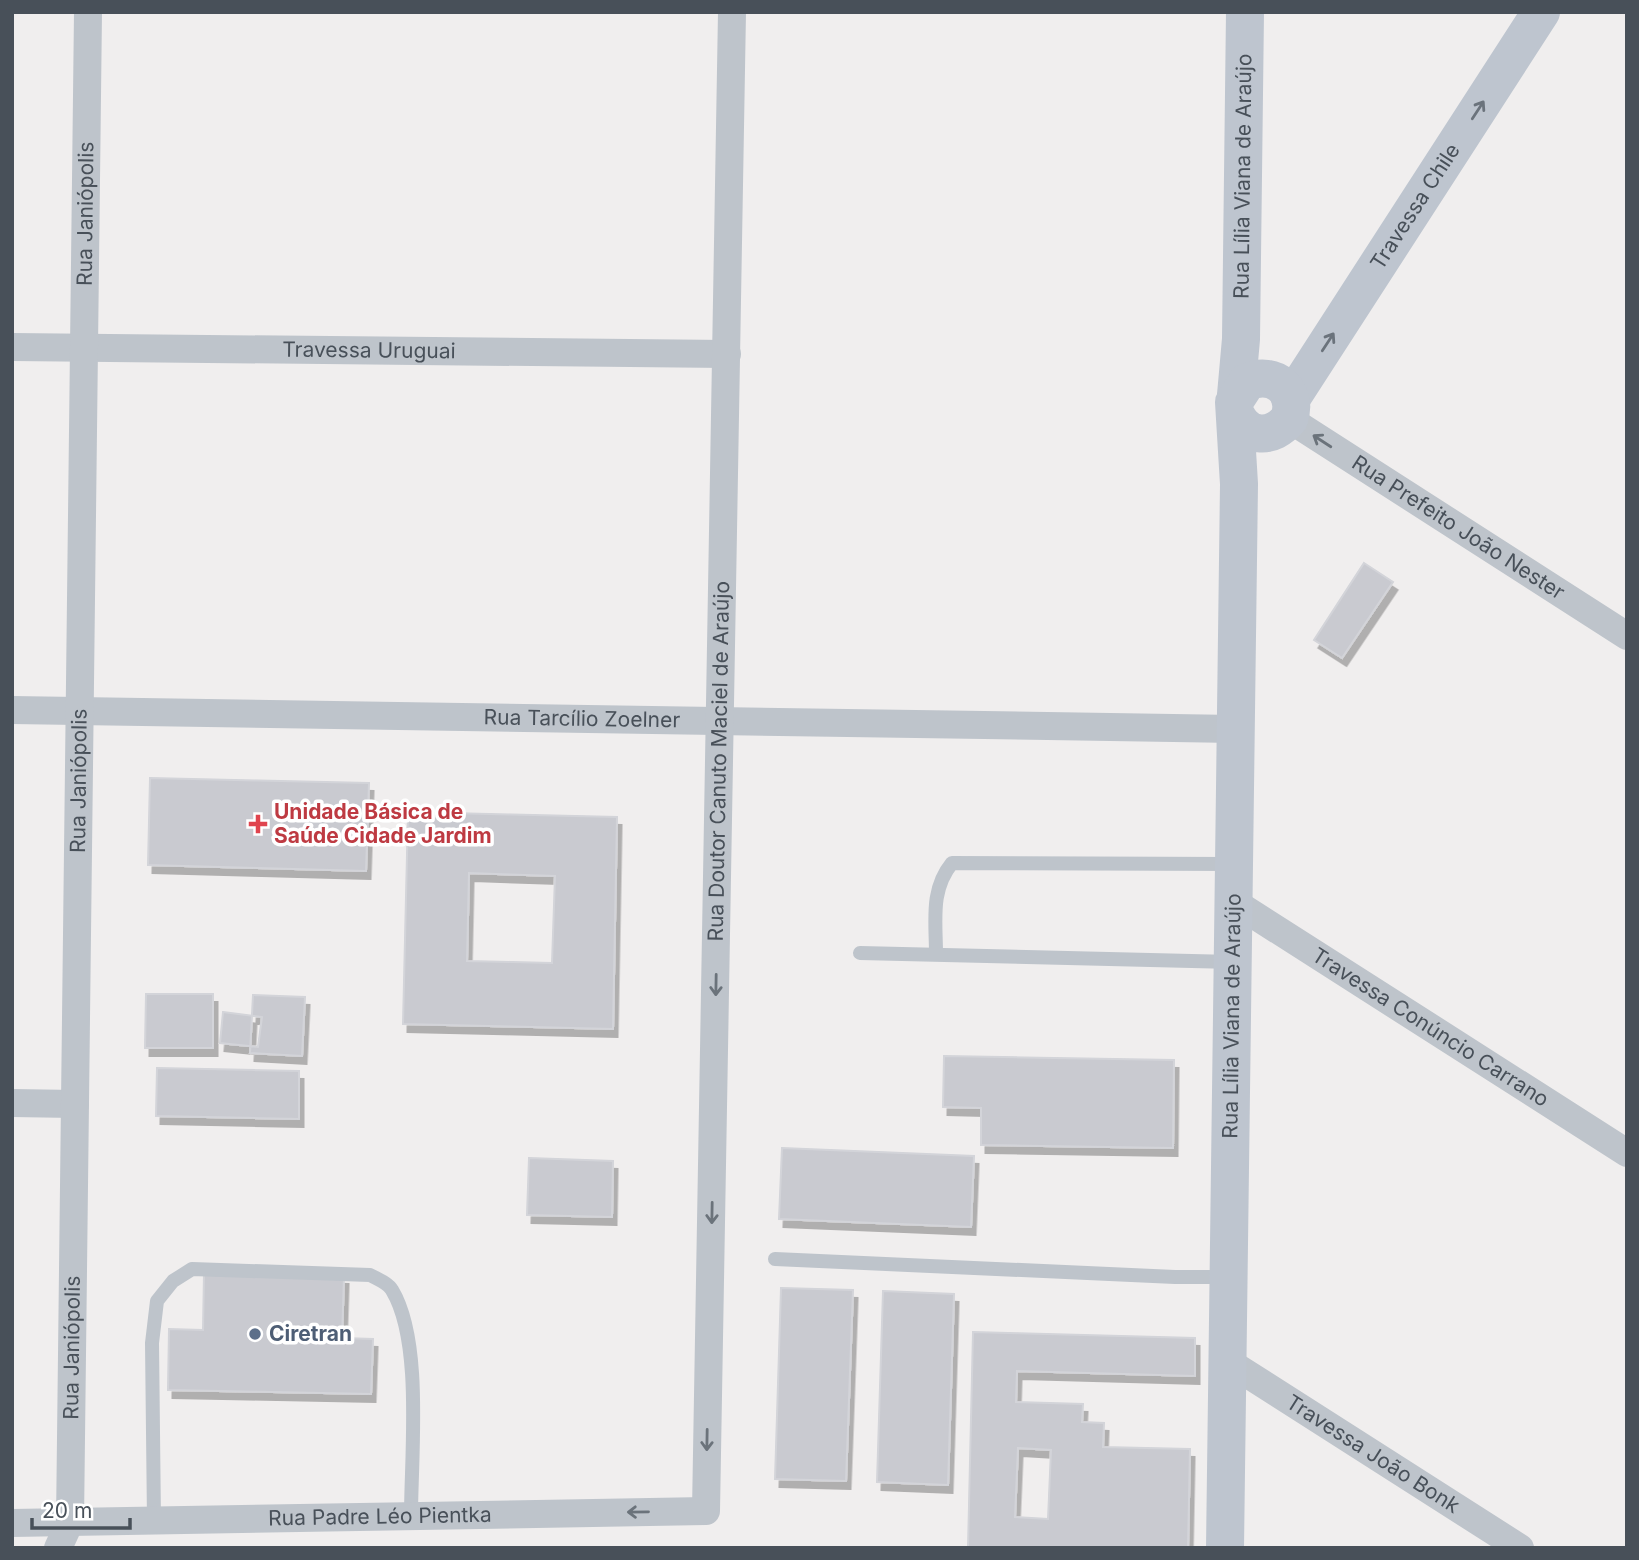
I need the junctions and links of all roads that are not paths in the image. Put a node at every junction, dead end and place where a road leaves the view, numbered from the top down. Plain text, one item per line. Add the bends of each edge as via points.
1 (88, 12) edge
2 (732, 12) edge
3 (1245, 12) edge
4 (1541, 12) edge
5 (12, 347) edge
6 (84, 347) junction
7 (727, 354) junction
8 (1260, 407) junction
9 (1627, 636) edge
10 (12, 710) edge
11 (79, 711) junction
12 (721, 721) junction
13 (1236, 729) junction
14 (1234, 864) junction
15 (1234, 902) junction
16 (860, 953) dead end
17 (936, 954) junction
18 (1233, 962) junction
19 (12, 1103) edge
20 (75, 1104) junction
21 (1627, 1153) edge
22 (775, 1259) dead end
23 (1229, 1277) junction
24 (1227, 1361) junction
25 (706, 1511) joint
26 (411, 1516) junction
27 (153, 1521) junction
28 (70, 1522) junction
29 (12, 1523) edge
30 (58, 1548) edge
31 (1225, 1548) edge
32 (1520, 1548) edge

1 - 6 street, Rua Janiópolis
2 - 7 street, Rua Doutor Canuto Maciel de Araújo
3 - 8 street, Rua Lília Viana de Araújo via 1241,340
8 -> 4 street, Travessa Chile
5 - 6 street, Travessa Uruguai
6 - 7 street, Travessa Uruguai
6 - 11 street, Rua Janiópolis
7 - 12 street, Rua Doutor Canuto Maciel de Araújo
9 -> 8 street, Rua Prefeito João Nester
8 - 13 street, Rua Lília Viana de Araújo via 1239,484
10 - 11 street, Rua Tarcílio Zoelner
11 - 12 street, Rua Tarcílio Zoelner
11 - 20 street, Rua Janiópolis
12 - 13 street, Rua Tarcílio Zoelner
12 -> 25 street, Rua Doutor Canuto Maciel de Araújo
13 - 14 street, Rua Lília Viana de Araújo
14 - 15 street, Rua Lília Viana de Araújo
14 - 17 lane via 952,863 936,892
15 - 18 street, Rua Lília Viana de Araújo
15 - 21 street, Travessa Conúncio Carrano
16 - 17 lane
17 - 18 lane
18 - 23 street, Rua Lília Viana de Araújo
19 - 20 street
20 - 28 street, Rua Janiópolis
22 - 23 lane
23 - 24 street, Rua Lília Viana de Araújo
24 - 31 street, Rua Lília Viana de Araújo
24 - 32 street, Travessa João Bonk
25 -> 26 street, Rua Padre Léo Pientka
26 - 27 street, Rua Padre Léo Pientka
26 - 27 lane via 411,1350 391,1287 370,1276 192,1269 173,1281 156,1301
27 - 28 street, Rua Padre Léo Pientka
28 - 29 street, Rua Padre Léo Pientka
28 - 30 street, Rua Janiópolis

